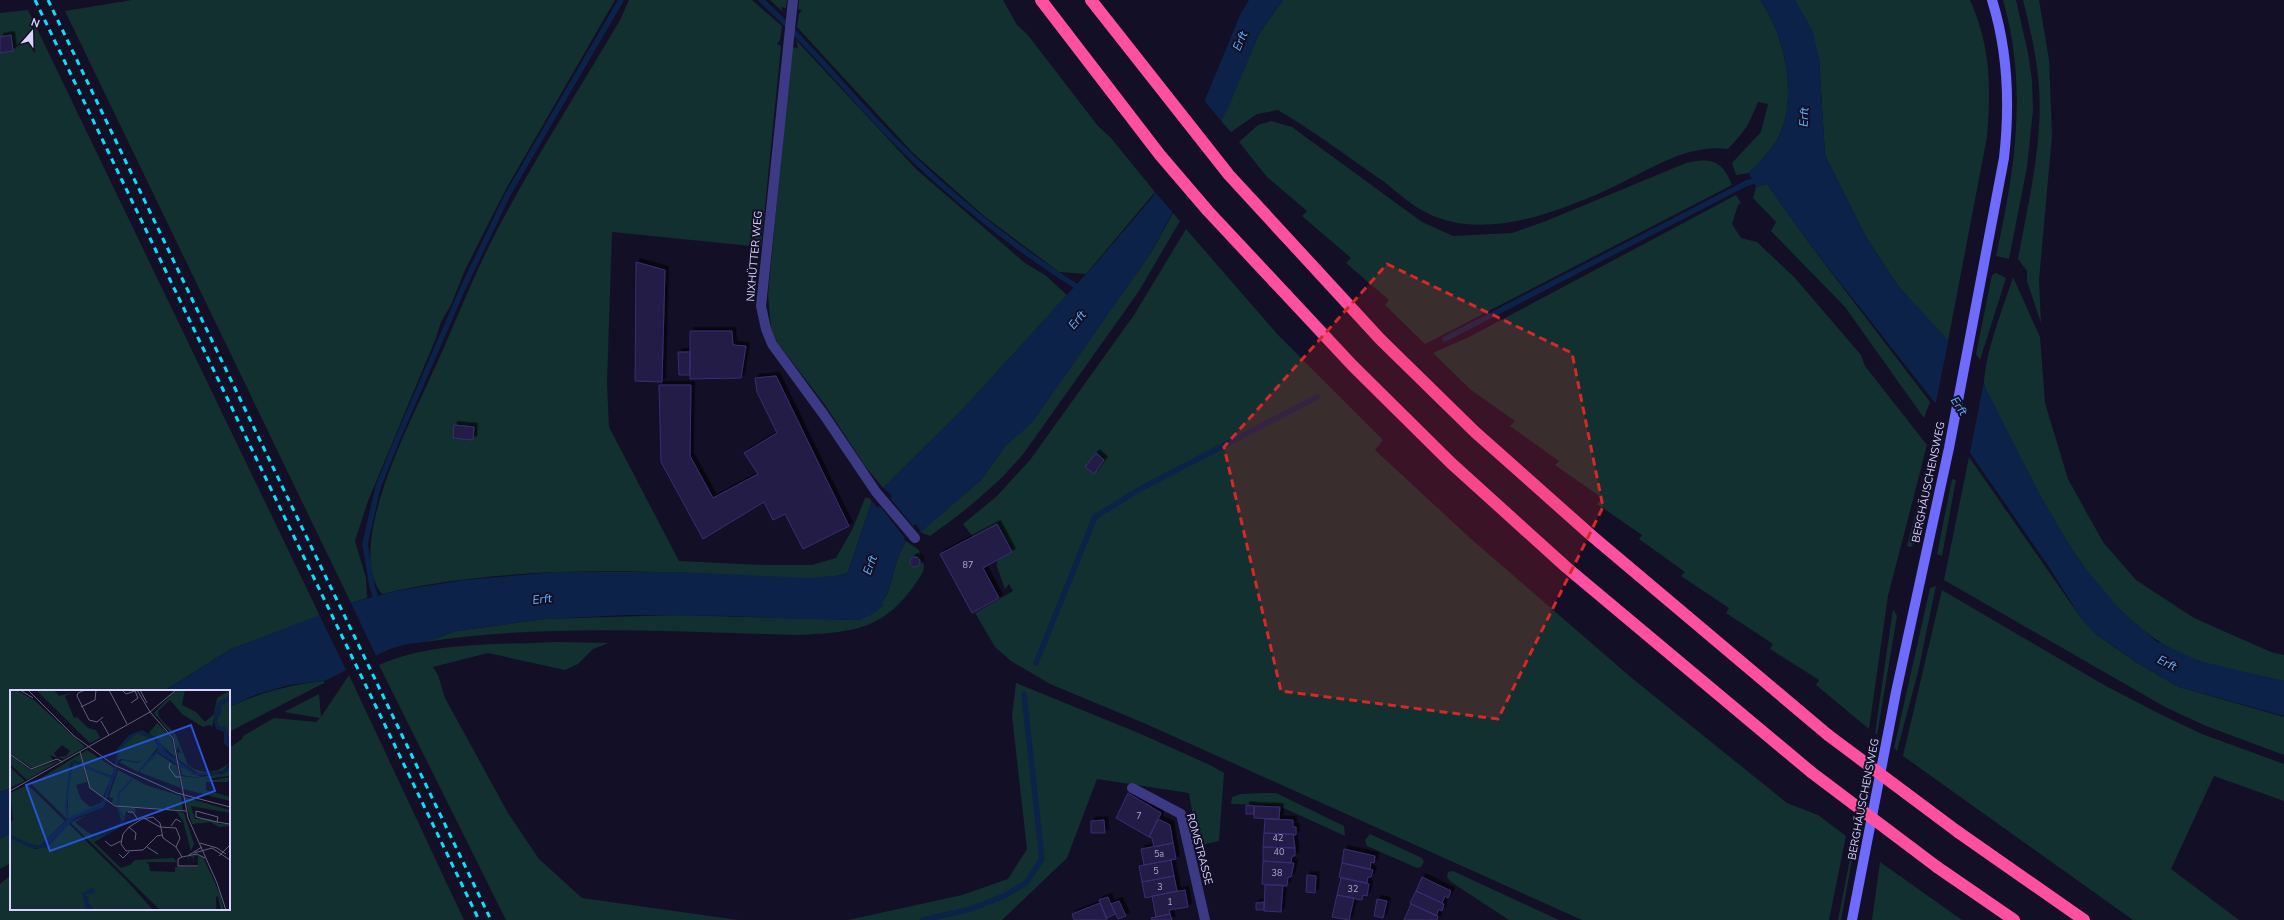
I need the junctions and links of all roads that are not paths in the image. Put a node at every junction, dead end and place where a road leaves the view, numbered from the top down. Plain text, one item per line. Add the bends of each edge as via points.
1 (1041, 0) edge
2 (1091, 0) edge
3 (1992, 0) edge
4 (793, 4) edge
5 (915, 538) dead end
6 (1132, 788) dead end
7 (1205, 920) edge
8 (1852, 920) edge
9 (2014, 920) edge
10 (2084, 920) edge

1 - 9 highway, bridge via 1160,155 1208,211 1352,365 1451,463 1566,567 1811,772 1937,867
2 - 10 highway, bridge via 1229,175 1380,340 1475,432 1592,536 1828,735 1958,832
3 - 8 main road, BERGHÄUSCHENSWEG via 2005,64 2008,125 2004,158 1949,448 1896,692
4 - 5 street, NIXHÜTTER WEG via 761,306 766,329 772,344 876,492
6 - 7 street, ROMSTRASSE via 1181,814

